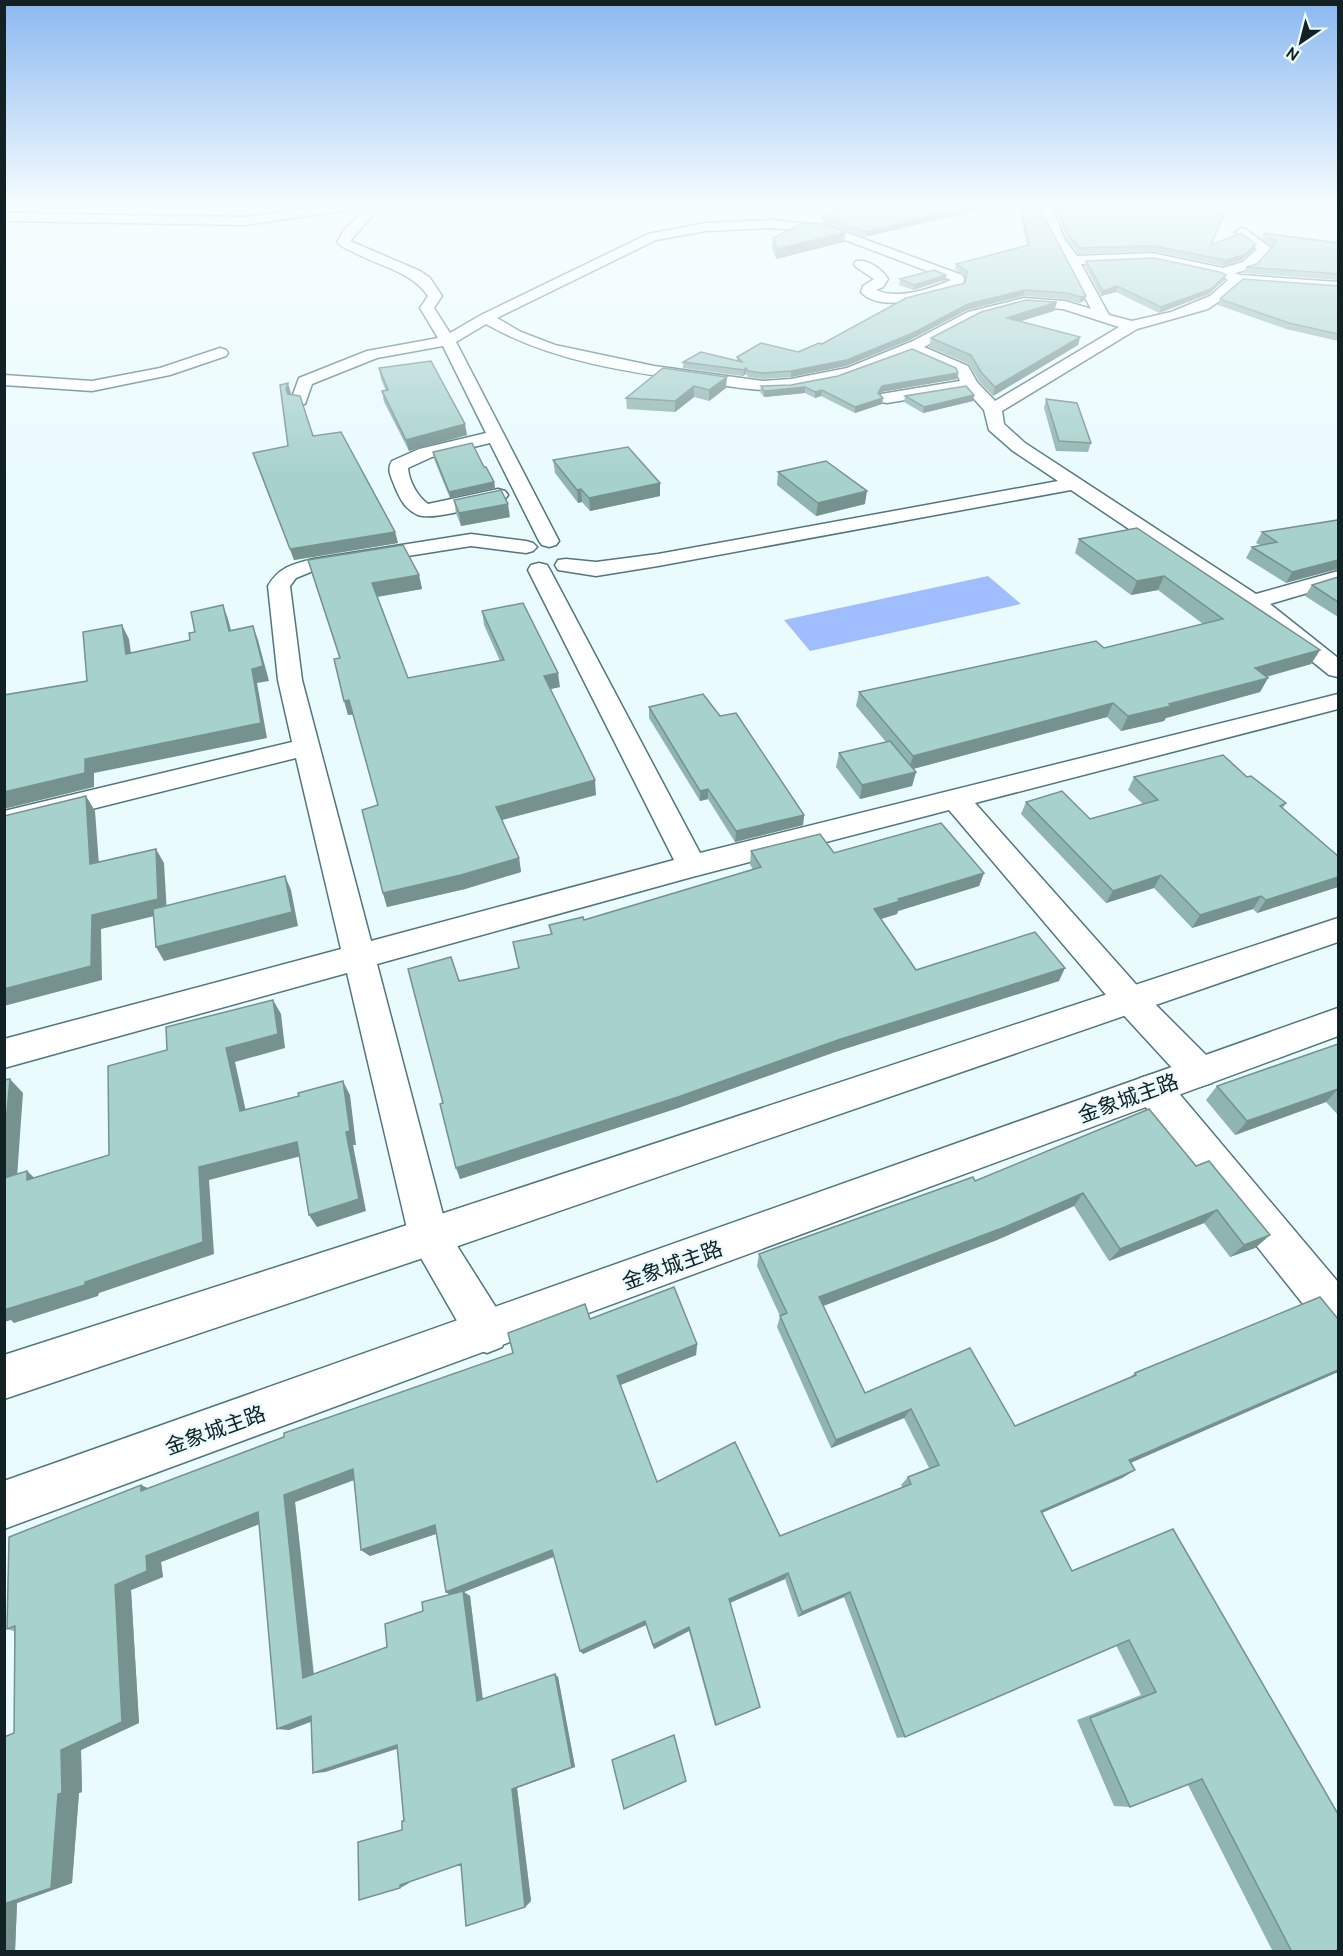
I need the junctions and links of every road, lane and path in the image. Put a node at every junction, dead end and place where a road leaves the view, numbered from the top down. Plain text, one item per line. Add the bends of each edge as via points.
1 (434, 294) edge
2 (535, 294) edge
3 (873, 294) edge
4 (918, 294) edge
5 (1091, 294) edge
6 (1223, 294) edge
7 (486, 318) junction
8 (1103, 318) junction
9 (1132, 326) junction
10 (448, 341) junction
11 (912, 347) junction
12 (220, 353) dead end
13 (4, 380) edge
14 (970, 384) junction
15 (887, 398) dead end
16 (299, 400) edge
17 (993, 409) junction
18 (496, 436) junction
19 (1074, 484) junction
20 (523, 490) junction
21 (538, 553) junction
22 (1338, 577) edge
23 (1253, 602) junction
24 (1338, 670) edge
25 (1338, 702) edge
26 (307, 747) junction
27 (956, 800) junction
28 (4, 821) edge
29 (692, 866) junction
30 (1338, 930) edge
31 (360, 955) junction
32 (1130, 1000) junction
33 (1338, 1022) edge
34 (4, 1054) edge
35 (1199, 1072) junction
36 (1153, 1089) junction
37 (429, 1237) junction
38 (1338, 1314) edge
39 (487, 1332) junction
40 (4, 1377) edge
41 (4, 1505) edge

1 - 10 street via 427,308
2 - 7 street
3 - 4 street via 901,299
5 - 8 street
6 - 9 street via 1198,309
7 - 10 street
7 - 11 street via 551,349 654,371 763,386 851,372
8 - 9 street
8 - 11 street via 1065,305 1024,302 973,315
9 - 17 street
10 - 16 street via 373,354 350,362 306,381
10 - 18 street
11 - 14 street via 962,369
12 - 13 street via 164,372 92,386
14 - 15 street
14 - 17 street
17 - 19 street via 995,426
18 - 20 street
18 - 20 street via 426,453 399,465 411,501 424,510 438,510
19 - 21 street via 596,569 567,565 549,570
19 - 23 street
20 - 21 street
21 - 26 street via 471,540 313,565 284,576 279,586 290,680
21 - 29 street
22 - 23 street
23 - 24 street
25 - 27 street
26 - 28 street
26 - 31 street
27 - 29 street
27 - 32 street
29 - 31 street
30 - 32 street
31 - 34 street
31 - 37 street
32 - 35 street
32 - 37 street
33 - 35 street, 金象城主路
35 - 36 street, 金象城主路
36 - 38 street
36 - 39 street, 金象城主路
37 - 39 street
37 - 40 street
39 - 41 street, 金象城主路

